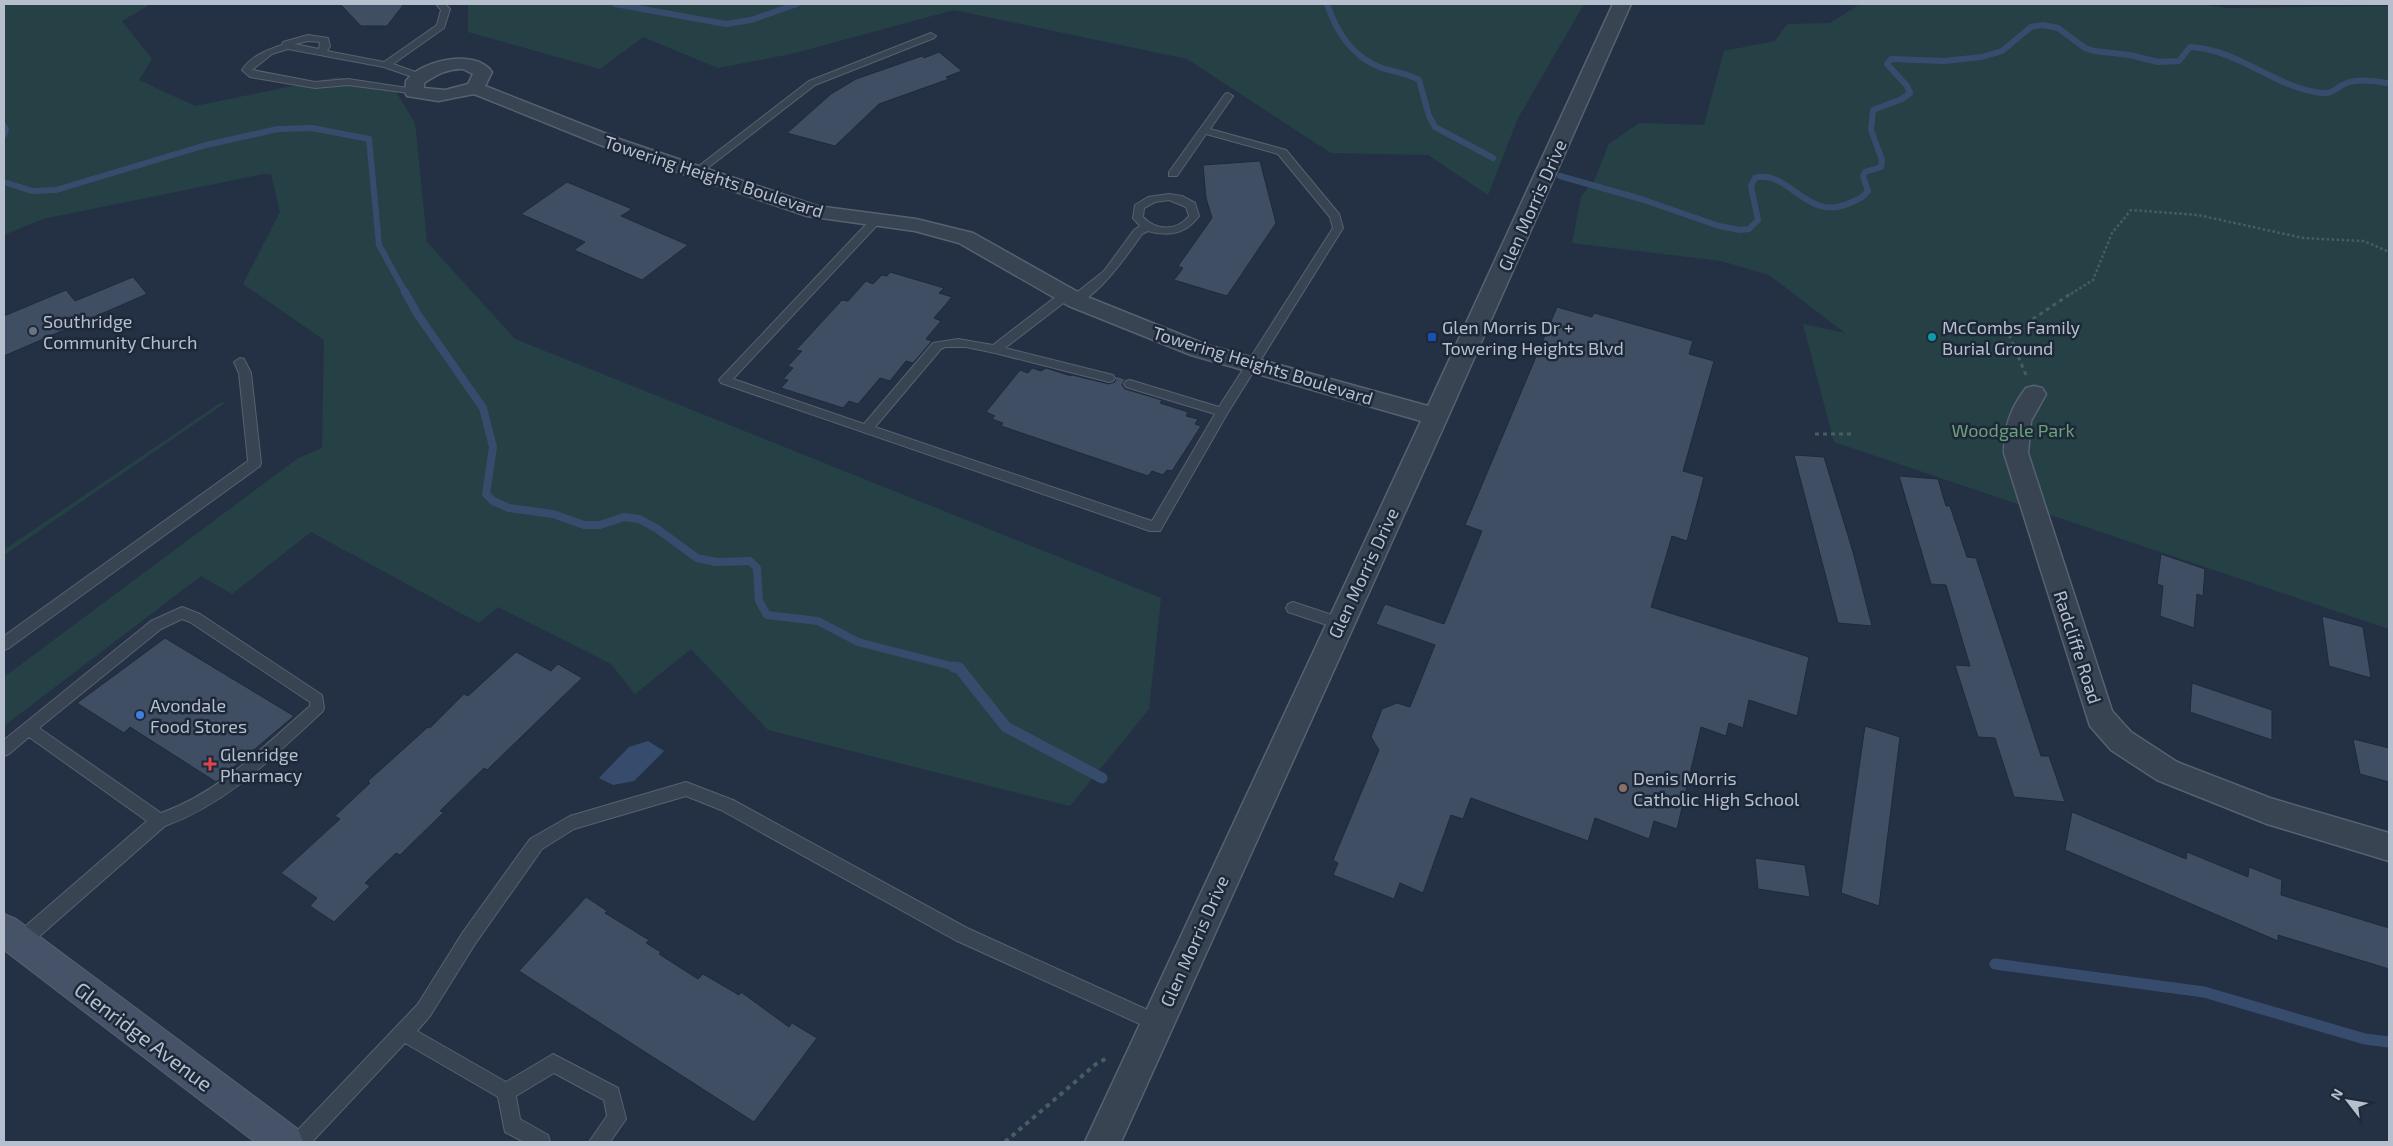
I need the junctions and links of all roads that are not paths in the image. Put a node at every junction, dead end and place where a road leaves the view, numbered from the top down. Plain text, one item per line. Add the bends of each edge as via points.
1 (440, 4) edge
2 (1622, 4) edge
3 (931, 36) dead end
4 (277, 48) junction
5 (320, 53) junction
6 (386, 65) junction
7 (418, 85) junction
8 (475, 88) junction
9 (1228, 96) dead end
10 (1204, 130) junction
11 (696, 172) junction
12 (1173, 174) dead end
13 (878, 219) junction
14 (1146, 227) junction
15 (1071, 297) junction
16 (995, 349) junction
17 (240, 362) dead end
18 (1252, 364) junction
19 (1109, 378) dead end
20 (1130, 384) dead end
21 (2034, 394) road end
22 (1222, 412) junction
23 (1436, 417) junction
24 (866, 429) junction
25 (1293, 608) dead end
26 (1339, 624) junction
27 (4, 644) edge
28 (28, 728) junction
29 (4, 749) edge
30 (159, 821) junction
31 (2389, 846) edge
32 (12, 936) edge
33 (1157, 1023) junction
34 (402, 1032) junction
35 (506, 1092) junction
36 (285, 1142) edge
37 (300, 1142) edge
38 (540, 1142) edge
39 (598, 1142) edge
40 (1102, 1142) edge

1 - 6 lane via 446,9 441,26
2 - 23 street, Glen Morris Drive
3 - 11 lane via 812,83
4 - 5 lane via 288,46
4 - 5 lane via 308,38 319,38 325,40
4 - 7 lane via 250,65 247,70 250,74 315,85 348,82
5 - 6 lane
6 - 7 lane
7 - 8 street via 437,97
7 - 8 street via 436,68 455,63 473,66 483,72
8 - 11 street, Towering Heights Boulevard via 615,144
9 - 10 lane
10 - 12 lane
10 - 18 lane via 1282,152 1335,216 1338,228
11 - 13 street, Towering Heights Boulevard via 814,212
13 - 15 street, Towering Heights Boulevard via 966,238
13 - 24 lane via 725,380
14 - 14 lane via 1137,212 1152,199 1178,198 1194,210 1191,222 1176,230 1156,231
14 - 15 lane via 1138,232 1108,274
15 - 16 lane
15 - 18 street, Towering Heights Boulevard via 1199,350
16 - 19 lane
16 - 24 lane via 954,342 937,346
17 - 27 lane via 245,373 255,463
18 - 22 lane
18 - 23 street, Towering Heights Boulevard
20 - 22 lane
21 - 31 street, Radcliffe Road via 2020,412 2016,453 2100,717 2121,741 2167,771 2266,811
22 - 24 lane via 1155,527
23 - 26 street, Glen Morris Drive
25 - 26 lane
26 - 33 street, Glen Morris Drive
28 - 29 lane
28 - 30 lane
28 - 30 lane via 156,625 182,614 195,618 317,699 317,708 226,787 191,809
30 - 32 lane
32 - 36 main road, Glenridge Avenue
33 - 34 lane via 961,934 726,805 686,789 570,823 536,844 469,938 424,1010
33 - 40 street, Glen Morris Drive
34 - 35 lane
34 - 37 lane
35 - 38 lane via 512,1125
35 - 39 lane via 553,1063 612,1094 617,1119

